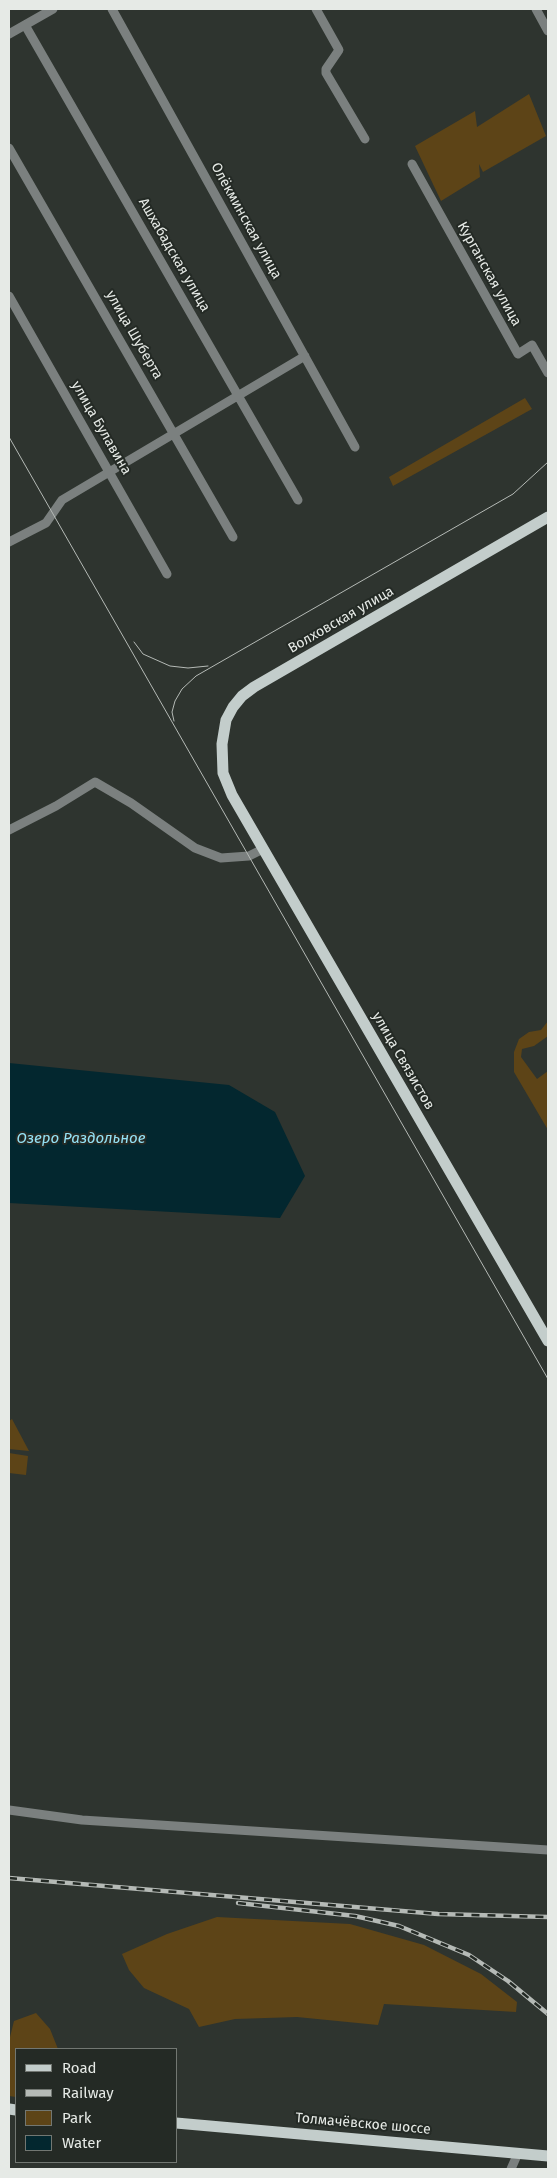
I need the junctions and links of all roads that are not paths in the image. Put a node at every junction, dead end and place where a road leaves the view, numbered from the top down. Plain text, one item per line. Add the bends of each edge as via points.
1 (53, 9) edge
2 (112, 9) edge
3 (316, 9) edge
4 (536, 9) edge
5 (25, 25) junction
6 (548, 31) edge
7 (9, 34) edge
8 (364, 139) dead end
9 (9, 148) edge
10 (412, 164) dead end
11 (9, 296) edge
12 (305, 356) junction
13 (548, 373) edge
14 (239, 397) junction
15 (175, 433) junction
16 (355, 447) dead end
17 (110, 472) junction
18 (298, 500) dead end
19 (548, 517) edge
20 (233, 537) dead end
21 (9, 542) edge
22 (167, 574) dead end
23 (232, 795) joint
24 (9, 830) edge
25 (263, 849) junction
26 (548, 1341) edge
27 (9, 1810) edge
28 (548, 1850) edge
29 (178, 2124) edge
30 (518, 2153) junction
31 (548, 2156) edge
32 (511, 2169) edge

1 - 5 street
2 - 12 street, Олёкминская улица
3 - 8 street via 339,50 326,73
4 - 6 street
5 - 7 street
5 - 14 street, Ашхабадская улица
9 - 15 street, улица Шуберта
10 - 13 street, Курганская улица via 518,354 532,345
11 - 17 street, улица Булавина
12 - 14 street
12 - 16 street, Олёкминская улица
14 - 15 street
14 - 18 street, Ашхабадская улица
15 - 17 street
15 - 20 street, улица Шуберта
17 - 21 street via 62,500 46,523
17 - 22 street, улица Булавина
19 - 23 main road, Волховская улица via 242,696 226,720 222,744 223,773
23 - 25 main road, улица Связистов
24 - 25 street via 95,782 195,848 221,858 249,856
25 - 26 main road, улица Связистов
27 - 28 street via 82,1820
29 - 30 main road, Толмачёвское шоссе
30 - 31 main road, Толмачёвское шоссе
30 - 32 street

